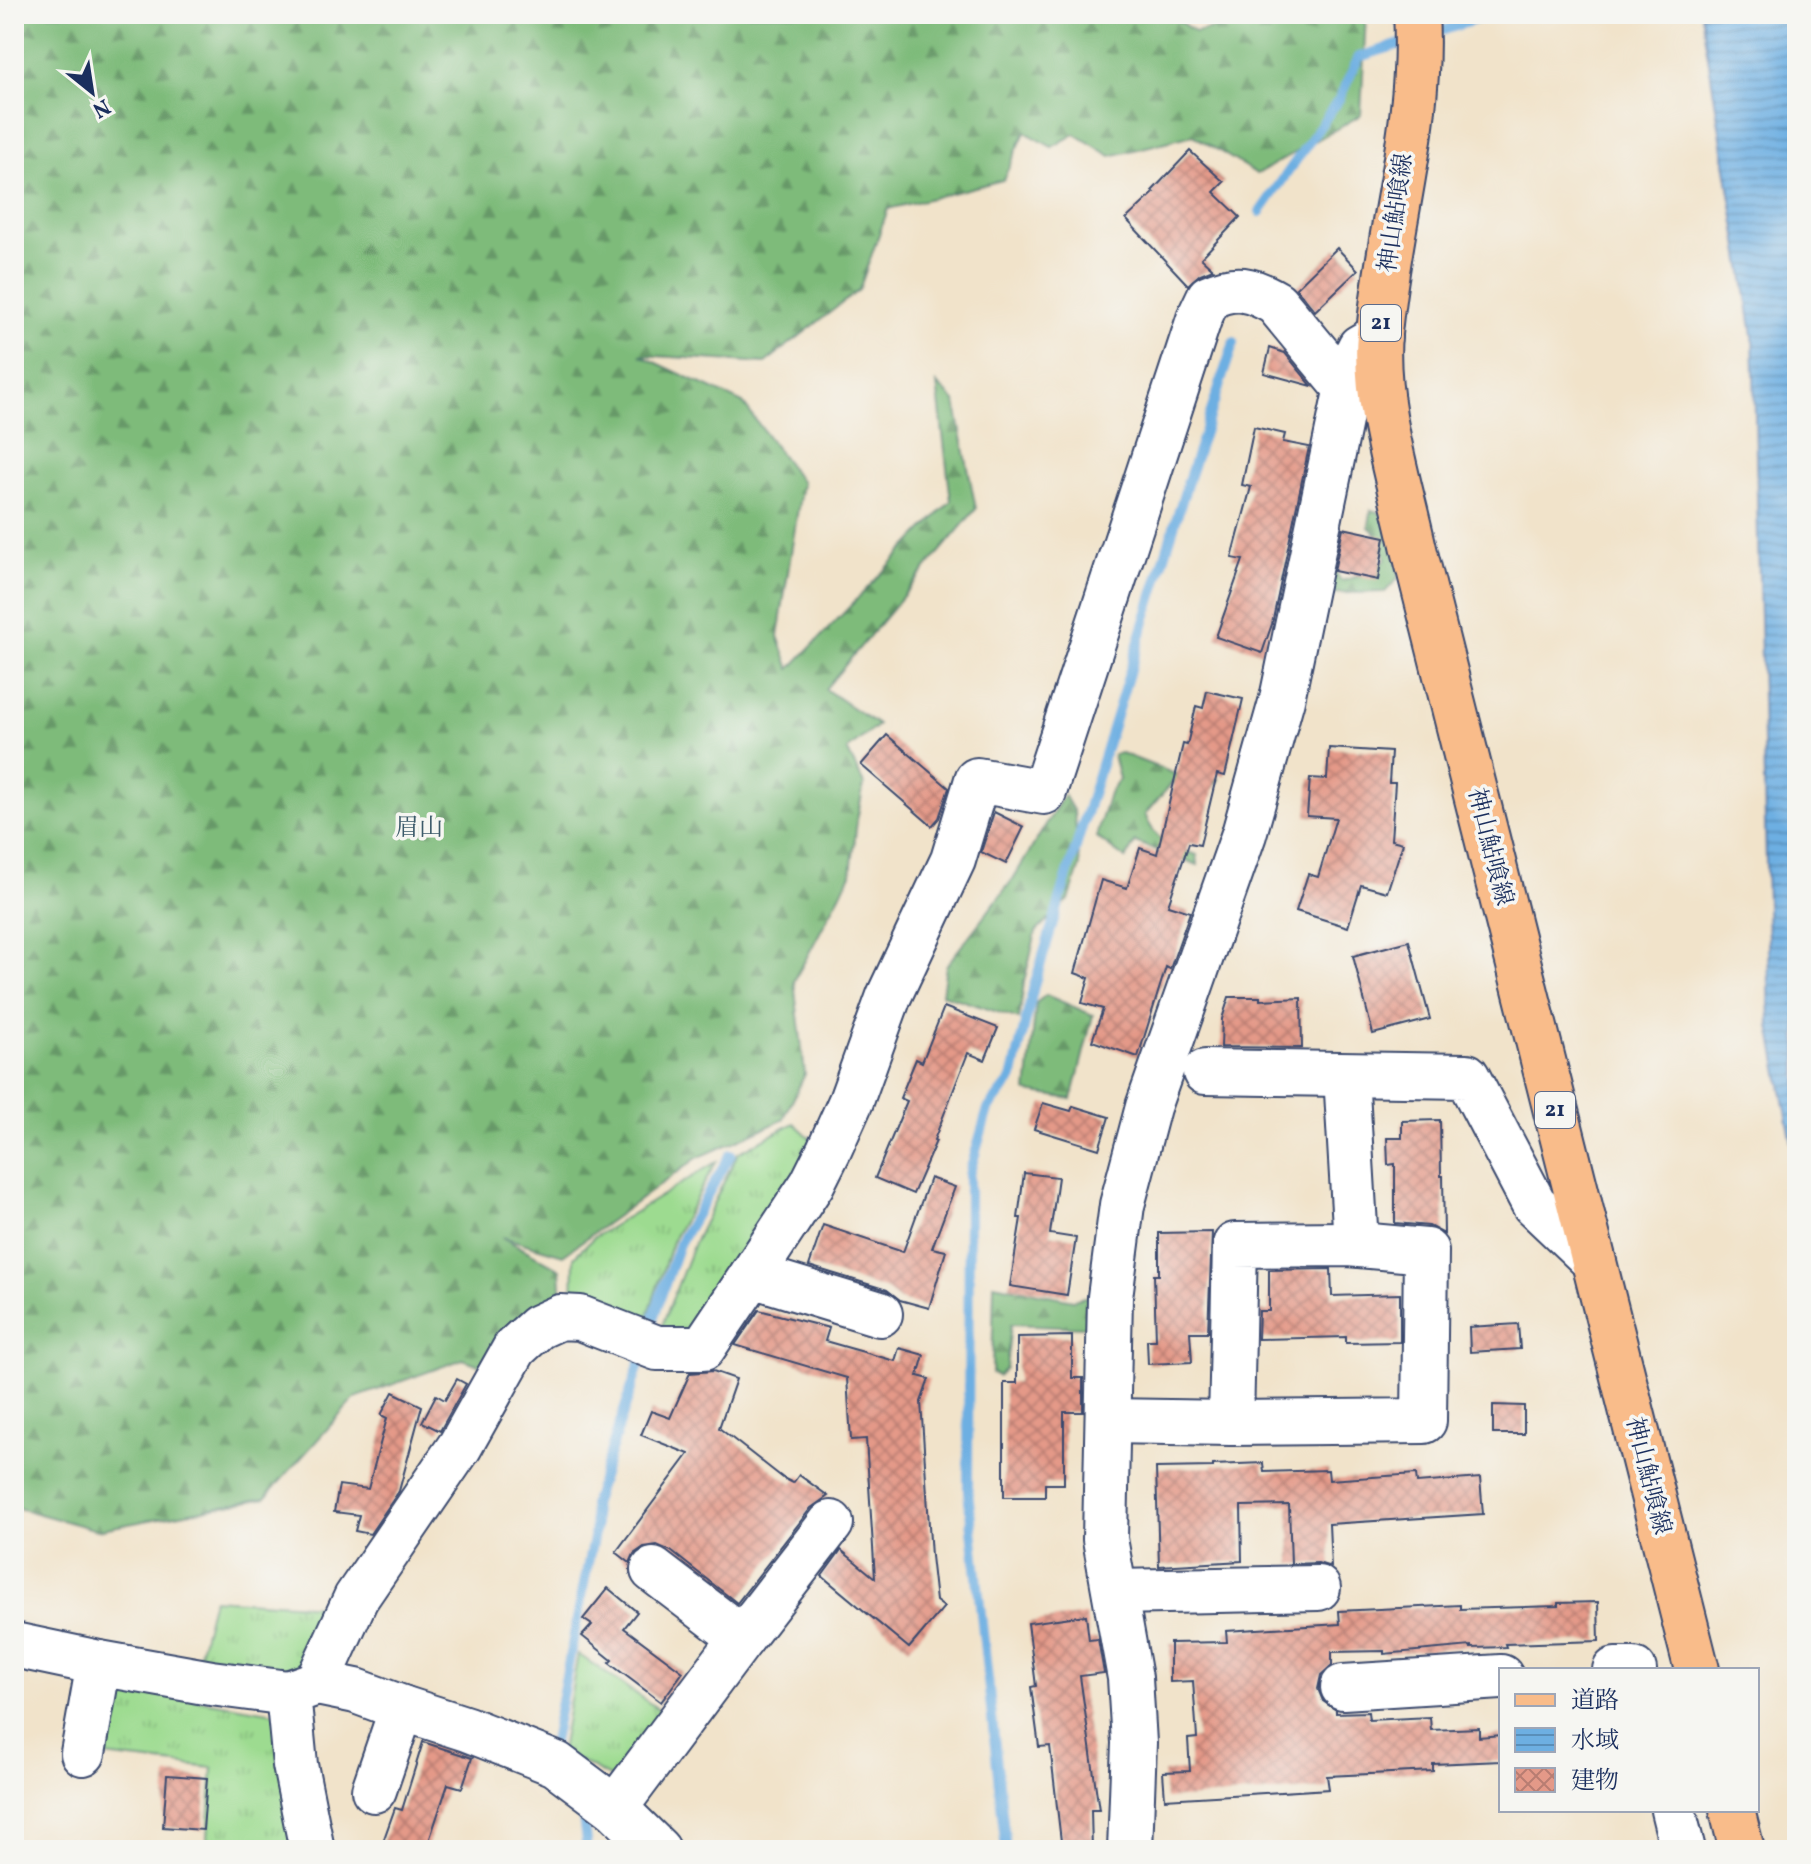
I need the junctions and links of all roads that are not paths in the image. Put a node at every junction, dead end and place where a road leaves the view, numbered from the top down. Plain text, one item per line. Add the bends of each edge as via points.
1 (1416, 14) edge
2 (1379, 336) junction
3 (1347, 389) junction
4 (1205, 1072) dead end
5 (1346, 1075) junction
6 (1356, 1244) junction
7 (1593, 1260) junction
8 (752, 1275) junction
9 (880, 1314) dead end
10 (1108, 1421) junction
11 (1231, 1423) junction
12 (831, 1523) dead end
13 (653, 1570) dead end
14 (1318, 1588) dead end
15 (1115, 1592) junction
16 (742, 1638) junction
17 (14, 1645) edge
18 (99, 1663) junction
19 (1696, 1668) edge
20 (1499, 1677) edge
21 (1343, 1687) dead end
22 (303, 1688) junction
23 (402, 1708) junction
24 (83, 1753) dead end
25 (374, 1790) dead end
26 (615, 1808) junction
27 (1674, 1812) edge
28 (1732, 1812) edge
29 (312, 1850) edge
30 (658, 1850) edge
31 (1130, 1850) edge
32 (1683, 1850) edge
33 (1742, 1850) edge

1 - 2 main road, 神山鮎喰線 / 21 via 1415,95
2 - 3 street via 1360,347
2 - 7 main road, 神山鮎喰線 / 21 via 1387,425 1414,549
3 - 8 street via 1276,303 1235,287 1209,297 1044,792 977,780 953,860 889,996 829,1150
3 - 10 street via 1282,699 1244,834 1148,1107 1122,1205 1110,1297
4 - 5 street
5 - 6 street
5 - 7 street via 1467,1076 1534,1204
6 - 11 street via 1235,1245
6 - 11 street via 1426,1251 1424,1421
7 - 19 main road, 神山鮎喰線 / 21
8 - 9 street
8 - 22 street via 703,1348 657,1348 580,1318 560,1317 538,1327 515,1348 460,1446 356,1598
10 - 11 street
10 - 15 street via 1105,1539
12 - 16 street
13 - 16 street
14 - 15 street
15 - 31 street via 1130,1678 1134,1743
16 - 26 street
17 - 18 street
18 - 22 street via 211,1683
18 - 24 street
20 - 21 street
22 - 23 street via 356,1691
22 - 29 street via 295,1765
23 - 25 street
23 - 26 street via 556,1764
26 - 30 street
27 - 32 street
28 - 33 main road

